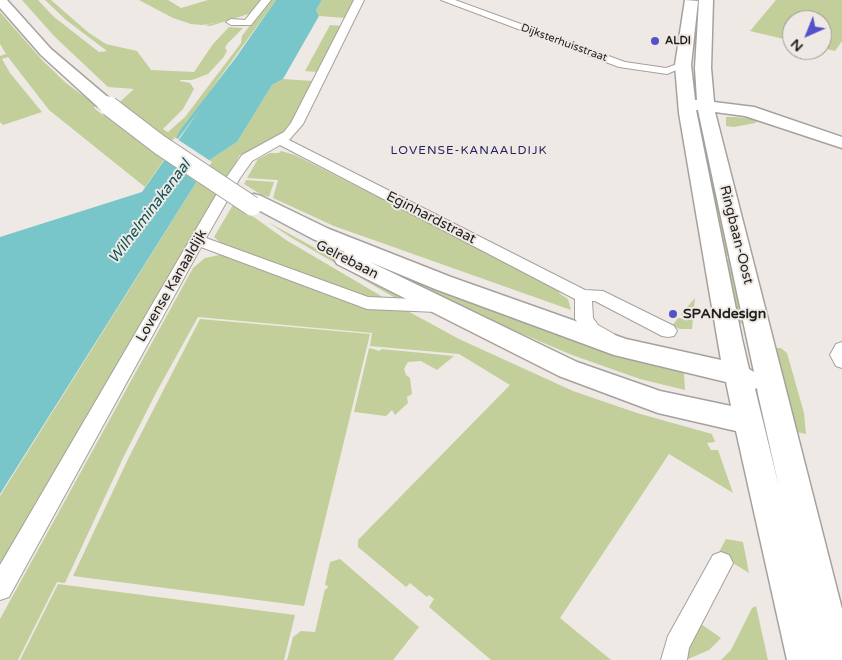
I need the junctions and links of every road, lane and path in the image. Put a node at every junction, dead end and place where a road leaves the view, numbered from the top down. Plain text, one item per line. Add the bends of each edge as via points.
1 (0, 0) edge
2 (7, 0) edge
3 (266, 0) edge
4 (359, 0) edge
5 (446, 0) edge
6 (691, 0) edge
7 (706, 0) edge
8 (230, 22) dead end
9 (683, 65) junction
10 (106, 101) junction
11 (697, 108) junction
12 (280, 140) junction
13 (842, 143) edge
14 (253, 203) junction
15 (199, 241) junction
16 (583, 296) junction
17 (437, 306) junction
18 (668, 331) dead end
19 (623, 348) junction
20 (736, 374) junction
21 (766, 408) junction
22 (721, 564) dead end
23 (0, 588) edge
24 (674, 660) edge
25 (806, 660) edge
26 (837, 660) edge

1 - 10 street, Gelrebaan via 46,52
2 - 10 street, Gelrebaan
3 - 8 street via 248,23
4 - 12 street, Lovense Kanaaldijk via 297,124
5 - 9 street, Dijksterhuisstraat via 623,64 650,70 667,70
6 - 9 street, Ringbaan-Oost
7 - 11 street, Ringbaan-Oost via 703,68
9 - 11 street, Ringbaan-Oost
10 - 14 street, Gelrebaan, bridge via 160,145
11 - 13 street via 758,115
11 - 20 street, Ringbaan-Oost
11 - 21 street, Ringbaan-Oost via 762,344
12 - 15 street, Lovense Kanaaldijk via 247,158
12 - 16 street, Eginhardstraat
14 - 17 street, Gelrebaan via 323,248
14 - 19 street, Gelrebaan via 400,265
15 - 17 street via 367,303
15 - 23 street, Lovense Kanaaldijk
16 - 18 street, Eginhardstraat via 597,295
16 - 19 street via 584,319 592,330
17 - 21 street, Gelrebaan via 577,372 658,402
19 - 20 street, Gelrebaan
20 - 21 street
20 - 21 street, Ringbaan-Oost
21 - 25 street, Ringbaan-Oost
21 - 26 street, Ringbaan-Oost
22 - 24 street via 677,645

